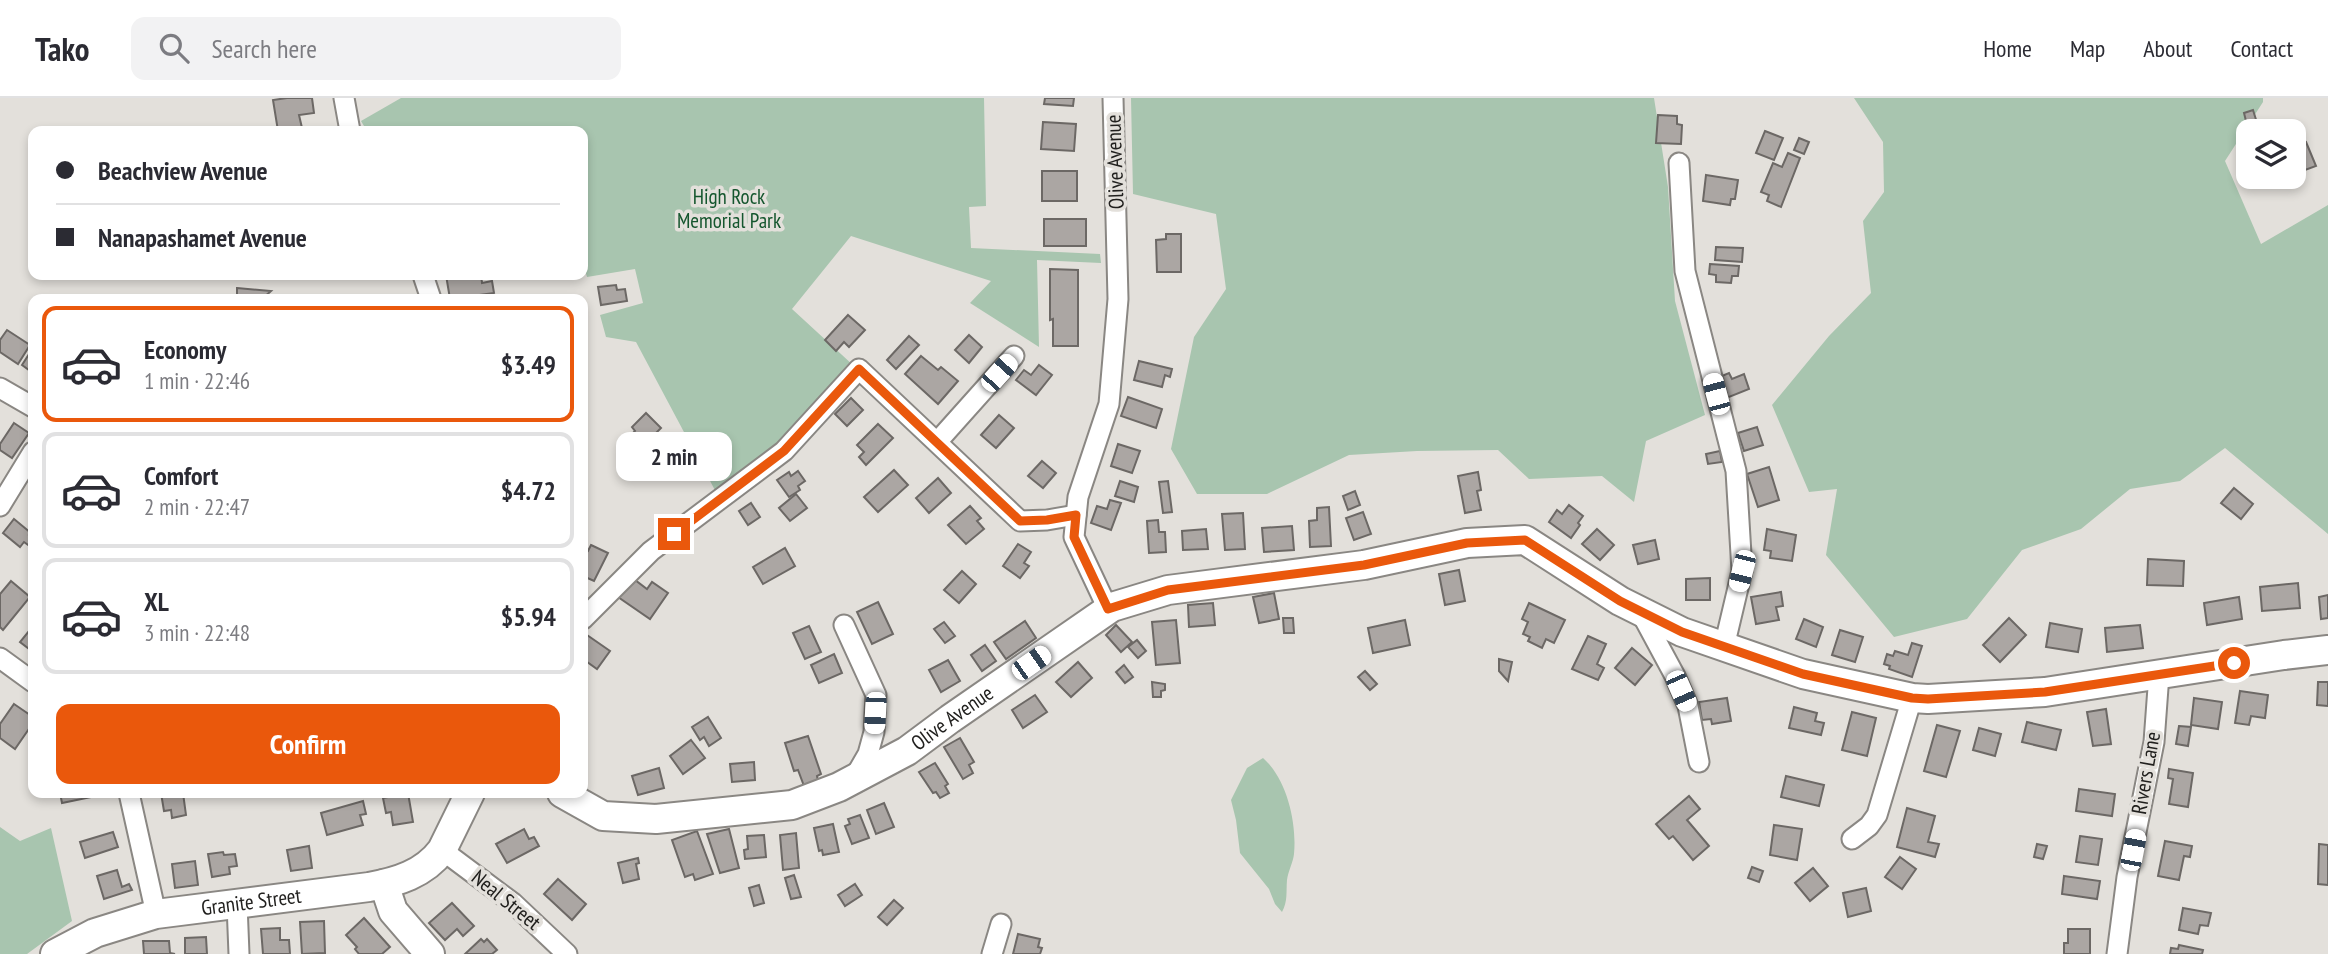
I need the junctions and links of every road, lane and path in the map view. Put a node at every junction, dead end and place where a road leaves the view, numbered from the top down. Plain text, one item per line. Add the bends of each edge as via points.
1 (344, 98) edge
2 (1113, 98) edge
3 (349, 126) edge
4 (1679, 163) dead end
5 (1014, 356) dead end
6 (0, 388) edge
7 (28, 404) edge
8 (938, 441) junction
9 (28, 462) edge
10 (0, 506) edge
11 (1076, 515) junction
12 (1108, 609) junction
13 (1640, 611) junction
14 (588, 614) edge
15 (844, 625) dead end
16 (1724, 647) junction
17 (2328, 650) edge
18 (0, 658) edge
19 (2159, 674) junction
20 (28, 678) edge
21 (1912, 698) junction
22 (1699, 762) dead end
23 (853, 780) junction
24 (130, 798) edge
25 (468, 798) edge
26 (571, 798) edge
27 (1852, 839) dead end
28 (442, 850) junction
29 (384, 884) junction
30 (237, 904) junction
31 (156, 914) junction
32 (1001, 924) dead end
33 (55, 954) edge
34 (239, 954) edge
35 (430, 954) edge
36 (567, 954) edge
37 (992, 954) edge
38 (2117, 954) edge

1 - 3 street
2 - 11 street, Olive Avenue via 1118,299 1109,404
4 - 16 street via 1685,271 1736,471 1742,571
5 - 8 street
6 - 7 street
8 - 11 street via 1020,521
8 - 14 street via 859,369 784,451 651,551
9 - 10 street
11 - 12 street, Olive Avenue via 1074,537
12 - 13 street via 1168,590 1364,565 1467,543 1525,540
12 - 23 street, Olive Avenue via 907,751
13 - 16 street
13 - 22 street via 1688,706
15 - 23 street via 876,695 874,732
16 - 21 street via 1803,674
17 - 19 street
18 - 20 street
19 - 21 street via 2045,692
19 - 38 street, Rivers Lane via 2154,743
21 - 27 street via 1877,815
23 - 26 street, Olive Avenue via 792,804 656,819 603,816
24 - 31 street
25 - 28 street
28 - 29 street, Granite Street via 419,872
28 - 36 street, Neal Street via 513,903
29 - 30 street, Granite Street
29 - 35 street via 398,918
30 - 31 street, Granite Street
30 - 34 street
31 - 33 street, Granite Street via 95,933
32 - 37 street

